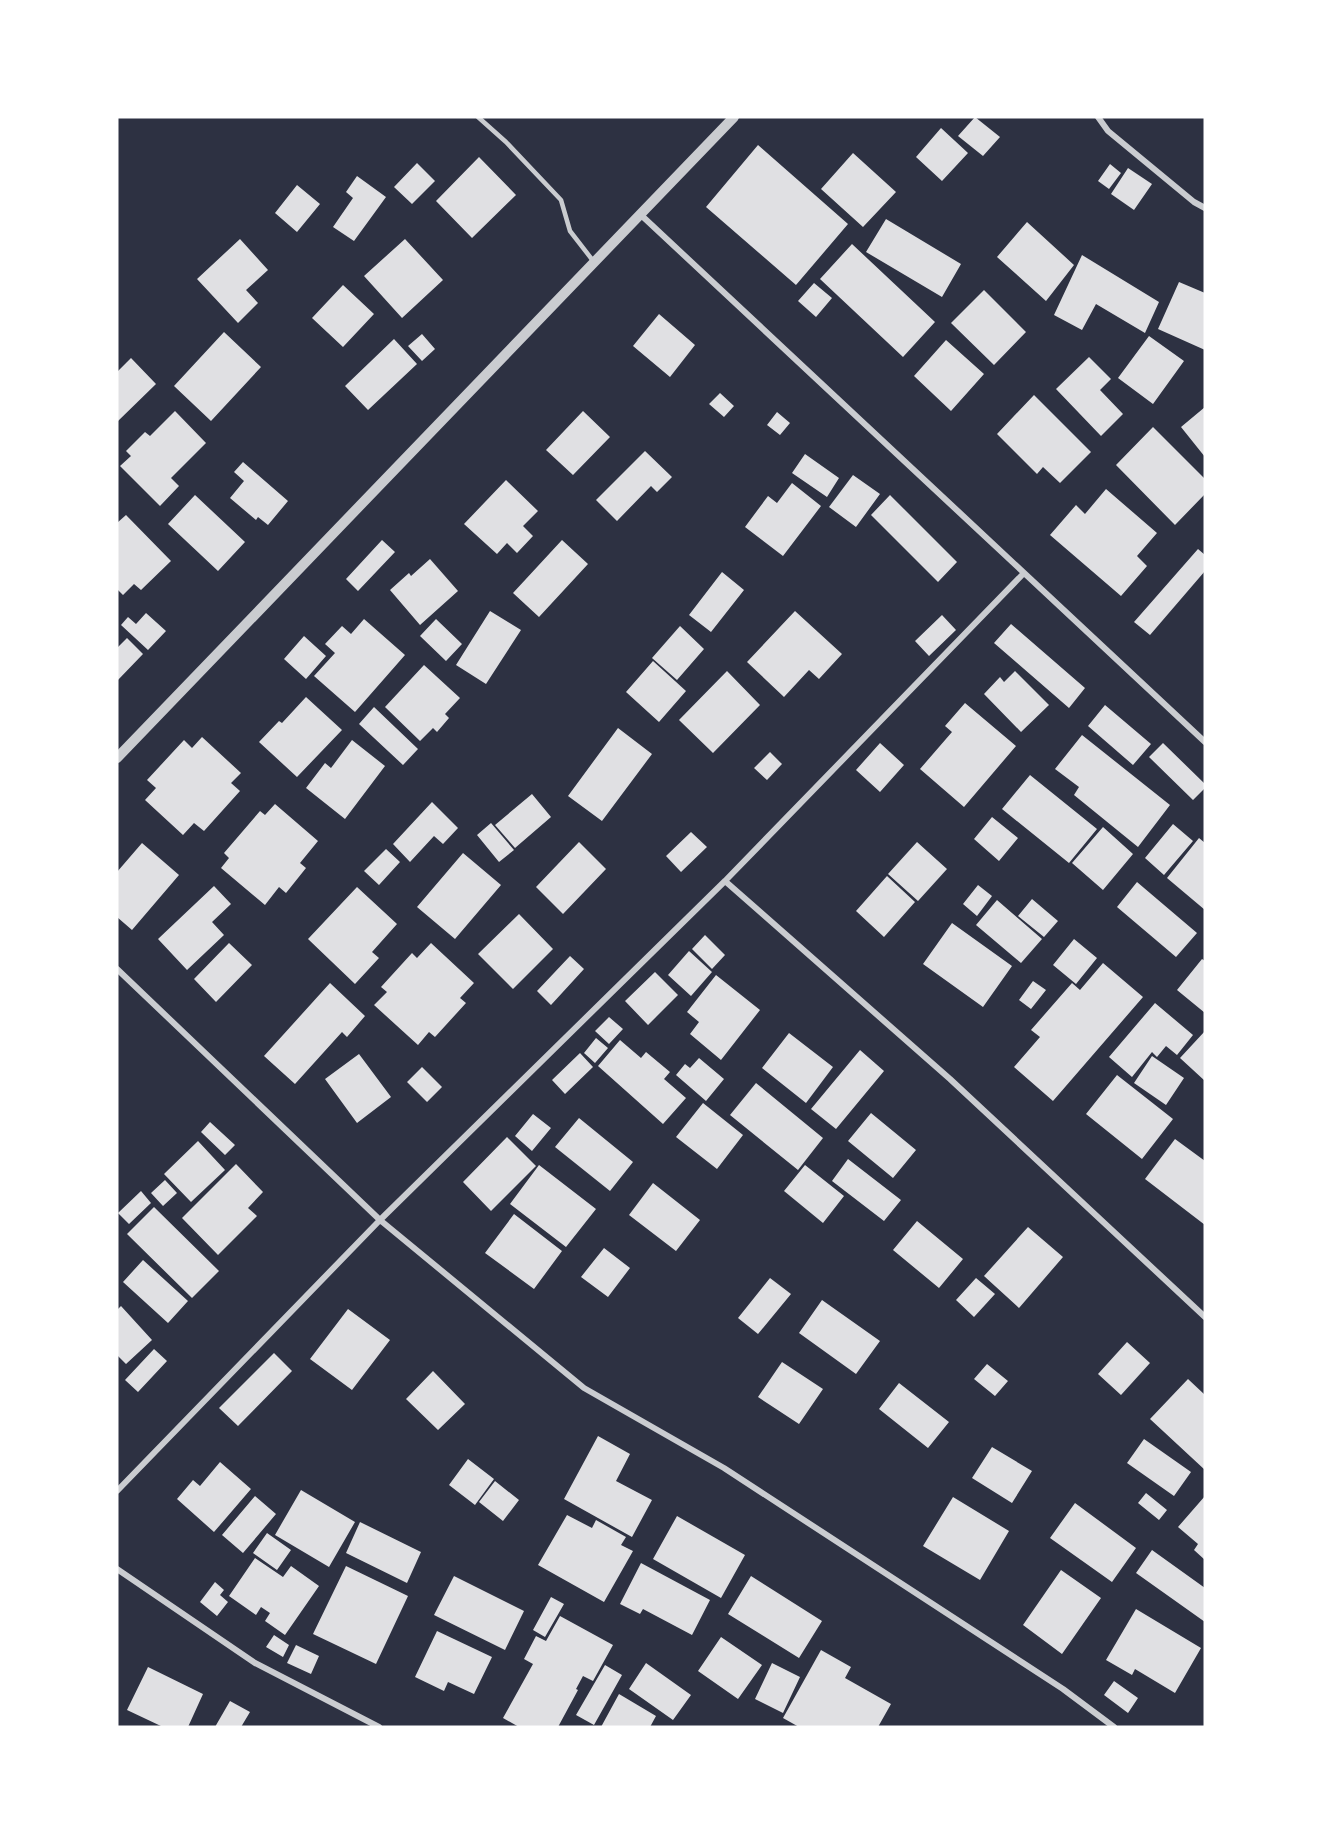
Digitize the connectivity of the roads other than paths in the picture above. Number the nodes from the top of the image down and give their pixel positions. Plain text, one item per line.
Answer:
1 (478, 117) edge
2 (734, 117) edge
3 (1098, 117) edge
4 (1205, 208) edge
5 (640, 215) junction
6 (594, 262) junction
7 (1023, 574) junction
8 (1205, 742) edge
9 (117, 758) edge
10 (725, 881) junction
11 (117, 969) edge
12 (380, 1220) junction
13 (1205, 1317) edge
14 (117, 1491) edge
15 (117, 1569) edge
16 (379, 1727) edge
17 (1114, 1727) edge

1 - 6 lane
2 - 5 street
3 - 4 street
5 - 6 street
5 - 7 street
6 - 9 street
7 - 8 street
7 - 10 street
10 - 12 street
10 - 13 street
11 - 12 street
12 - 14 street
12 - 17 street
15 - 16 street

